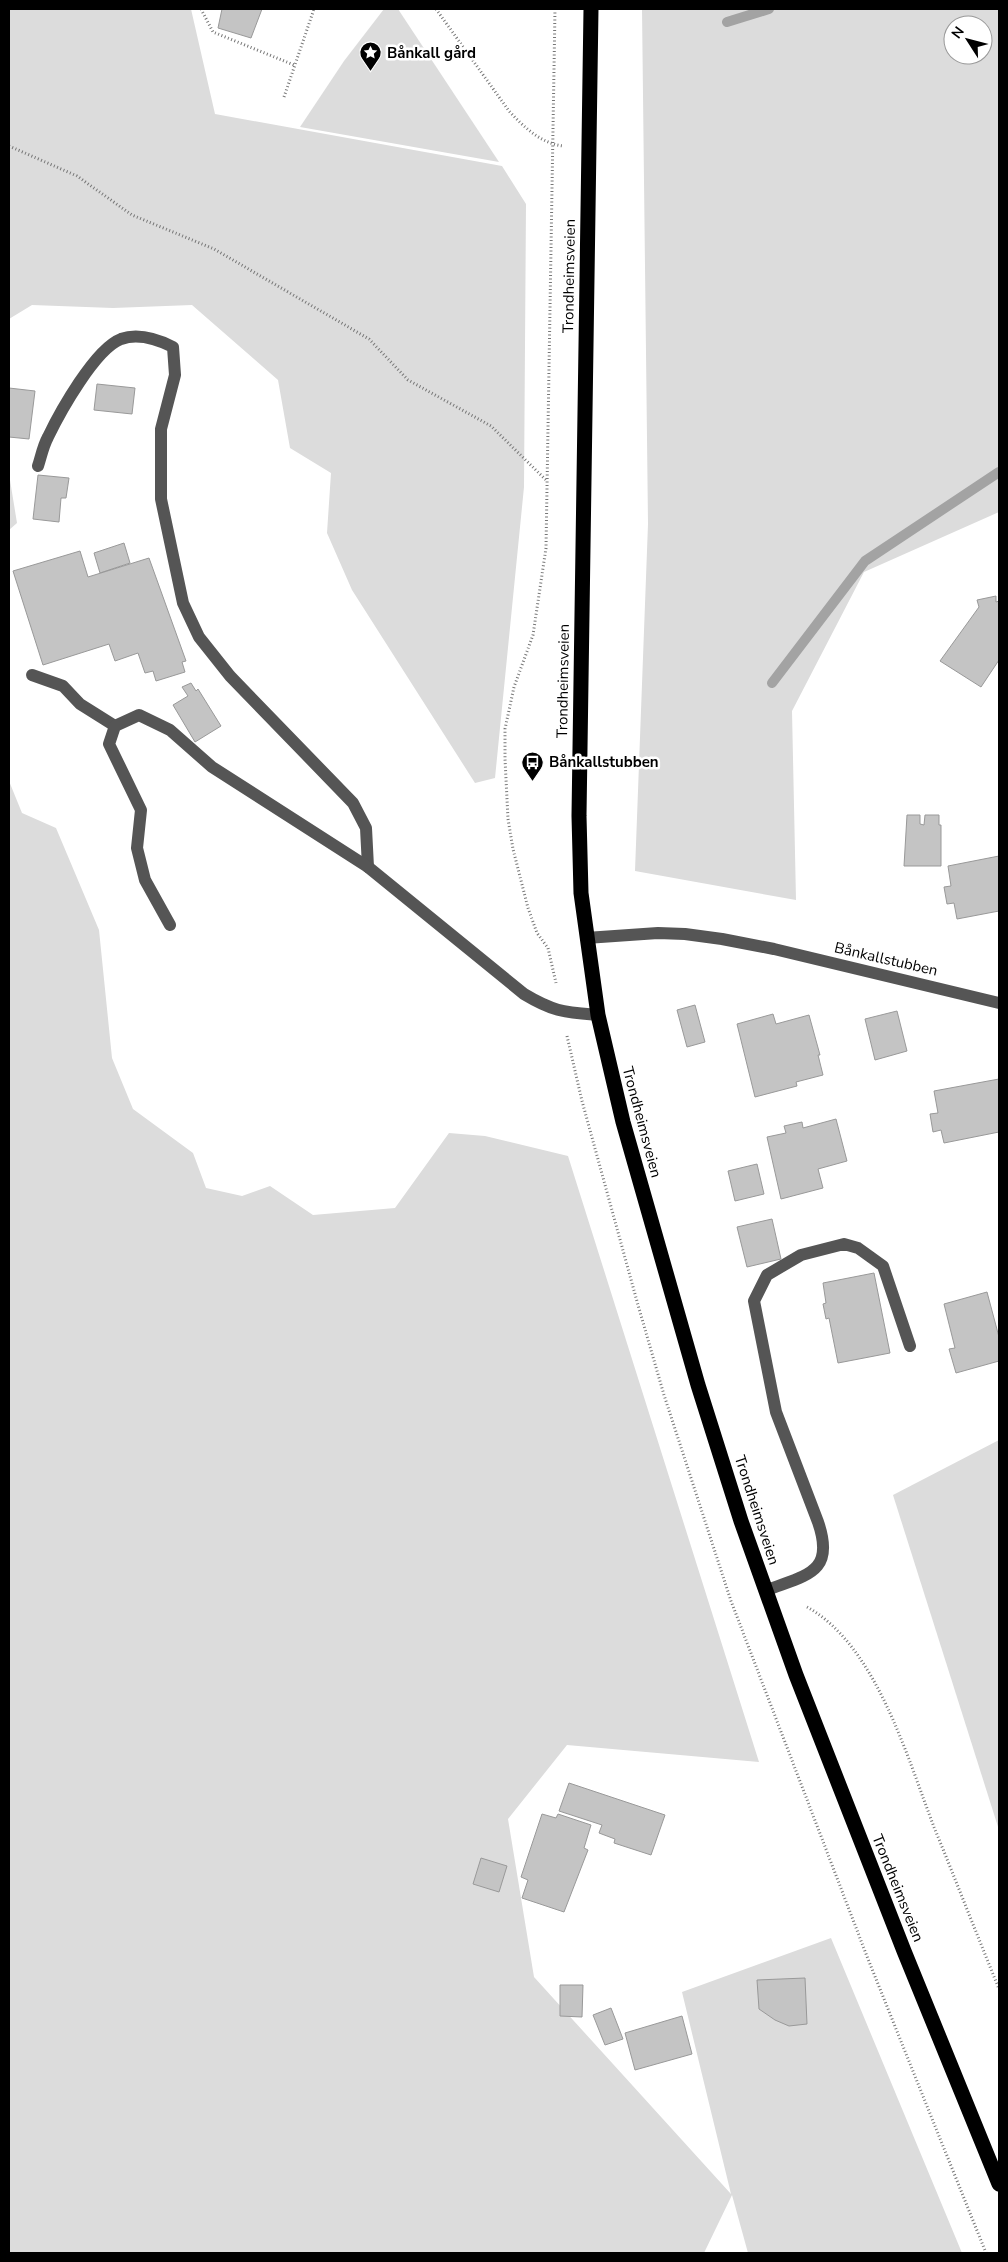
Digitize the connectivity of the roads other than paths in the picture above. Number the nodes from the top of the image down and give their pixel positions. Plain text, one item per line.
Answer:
1 (591, 9) edge
2 (38, 466) dead end
3 (32, 674) dead end
4 (115, 726) junction
5 (368, 868) junction
6 (170, 925) dead end
7 (586, 938) junction
8 (999, 1003) edge
9 (598, 1014) junction
10 (910, 1346) dead end
11 (765, 1591) junction
12 (999, 2184) edge

1 - 7 highway, Trondheimsveien
2 - 5 street
3 - 4 street
4 - 5 street
4 - 6 street
5 - 9 street
7 - 8 street, Bånkallstubben
7 - 9 highway, Trondheimsveien
9 - 11 highway, Trondheimsveien
10 - 11 street
11 - 12 highway, Trondheimsveien

